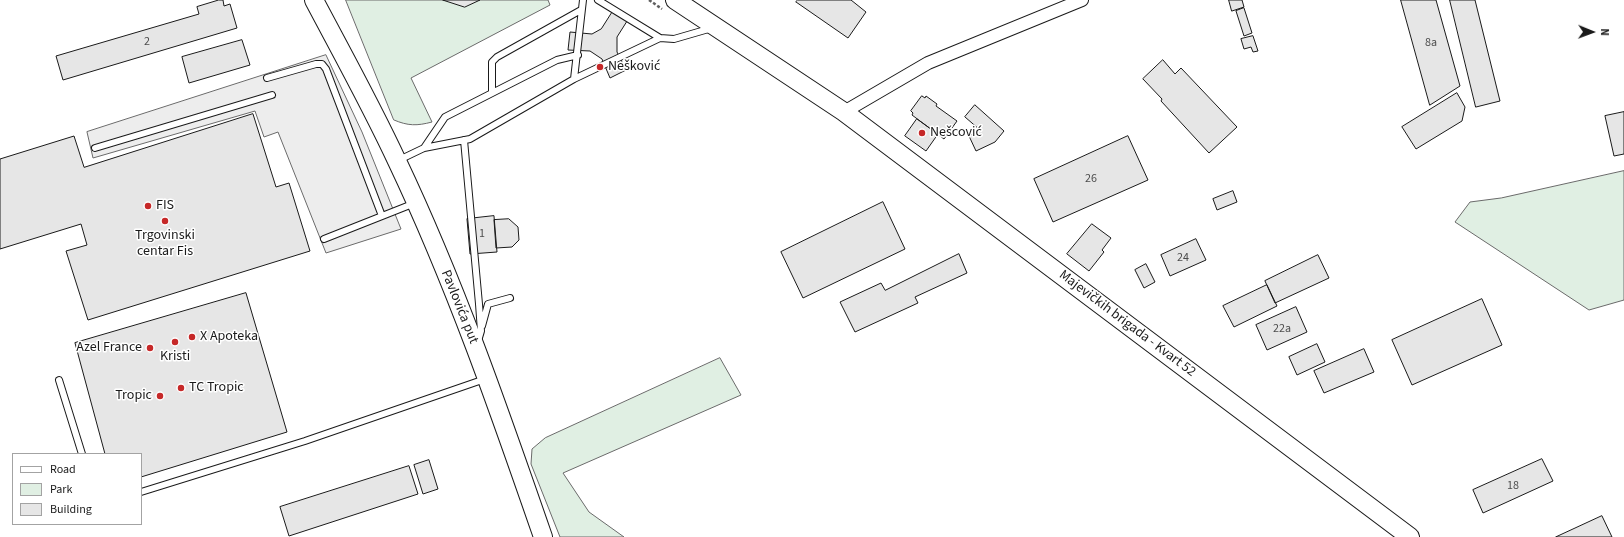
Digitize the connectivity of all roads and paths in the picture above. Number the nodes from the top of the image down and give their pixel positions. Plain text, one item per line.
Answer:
1 (314, 0) edge
2 (326, 0) edge
3 (583, 0) edge
4 (598, 0) edge
5 (674, 0) edge
6 (1082, 0) edge
7 (581, 10) junction
8 (716, 27) junction
9 (660, 38) junction
10 (578, 55) junction
11 (267, 78) dead end
12 (574, 79) junction
13 (358, 84) junction
14 (492, 92) junction
15 (272, 95) dead end
16 (844, 112) junction
17 (464, 140) junction
18 (95, 148) dead end
19 (424, 148) junction
20 (397, 160) junction
21 (416, 203) junction
22 (382, 216) junction
23 (324, 239) dead end
24 (510, 298) dead end
25 (480, 331) junction
26 (476, 350) junction
27 (486, 379) junction
28 (59, 380) dead end
29 (82, 453) edge
30 (142, 492) edge
31 (543, 537) edge
32 (1410, 537) edge

1 - 13 main road
2 - 13 main road
3 - 7 lane
4 - 9 lane
5 - 8 main road, Majevičkih brigada - Kvart 52
6 - 16 street
7 - 10 lane
7 - 14 lane
8 - 9 lane
8 - 16 main road, Majevičkih brigada - Kvart 52
9 - 12 lane
10 - 12 lane
10 - 14 lane
11 - 22 lane
12 - 17 lane
13 - 20 main road, Pavlovića put
14 - 19 lane
15 - 18 lane
16 - 32 main road, Majevičkih brigada - Kvart 52
17 - 19 lane
17 - 25 lane
19 - 20 lane
20 - 21 main road, Pavlovića put
21 - 22 lane
21 - 26 main road, Pavlovića put
22 - 23 lane
24 - 25 lane
25 - 26 lane
26 - 27 main road, Pavlovića put
27 - 30 lane
27 - 31 main road, Pavlovića put
28 - 29 lane

